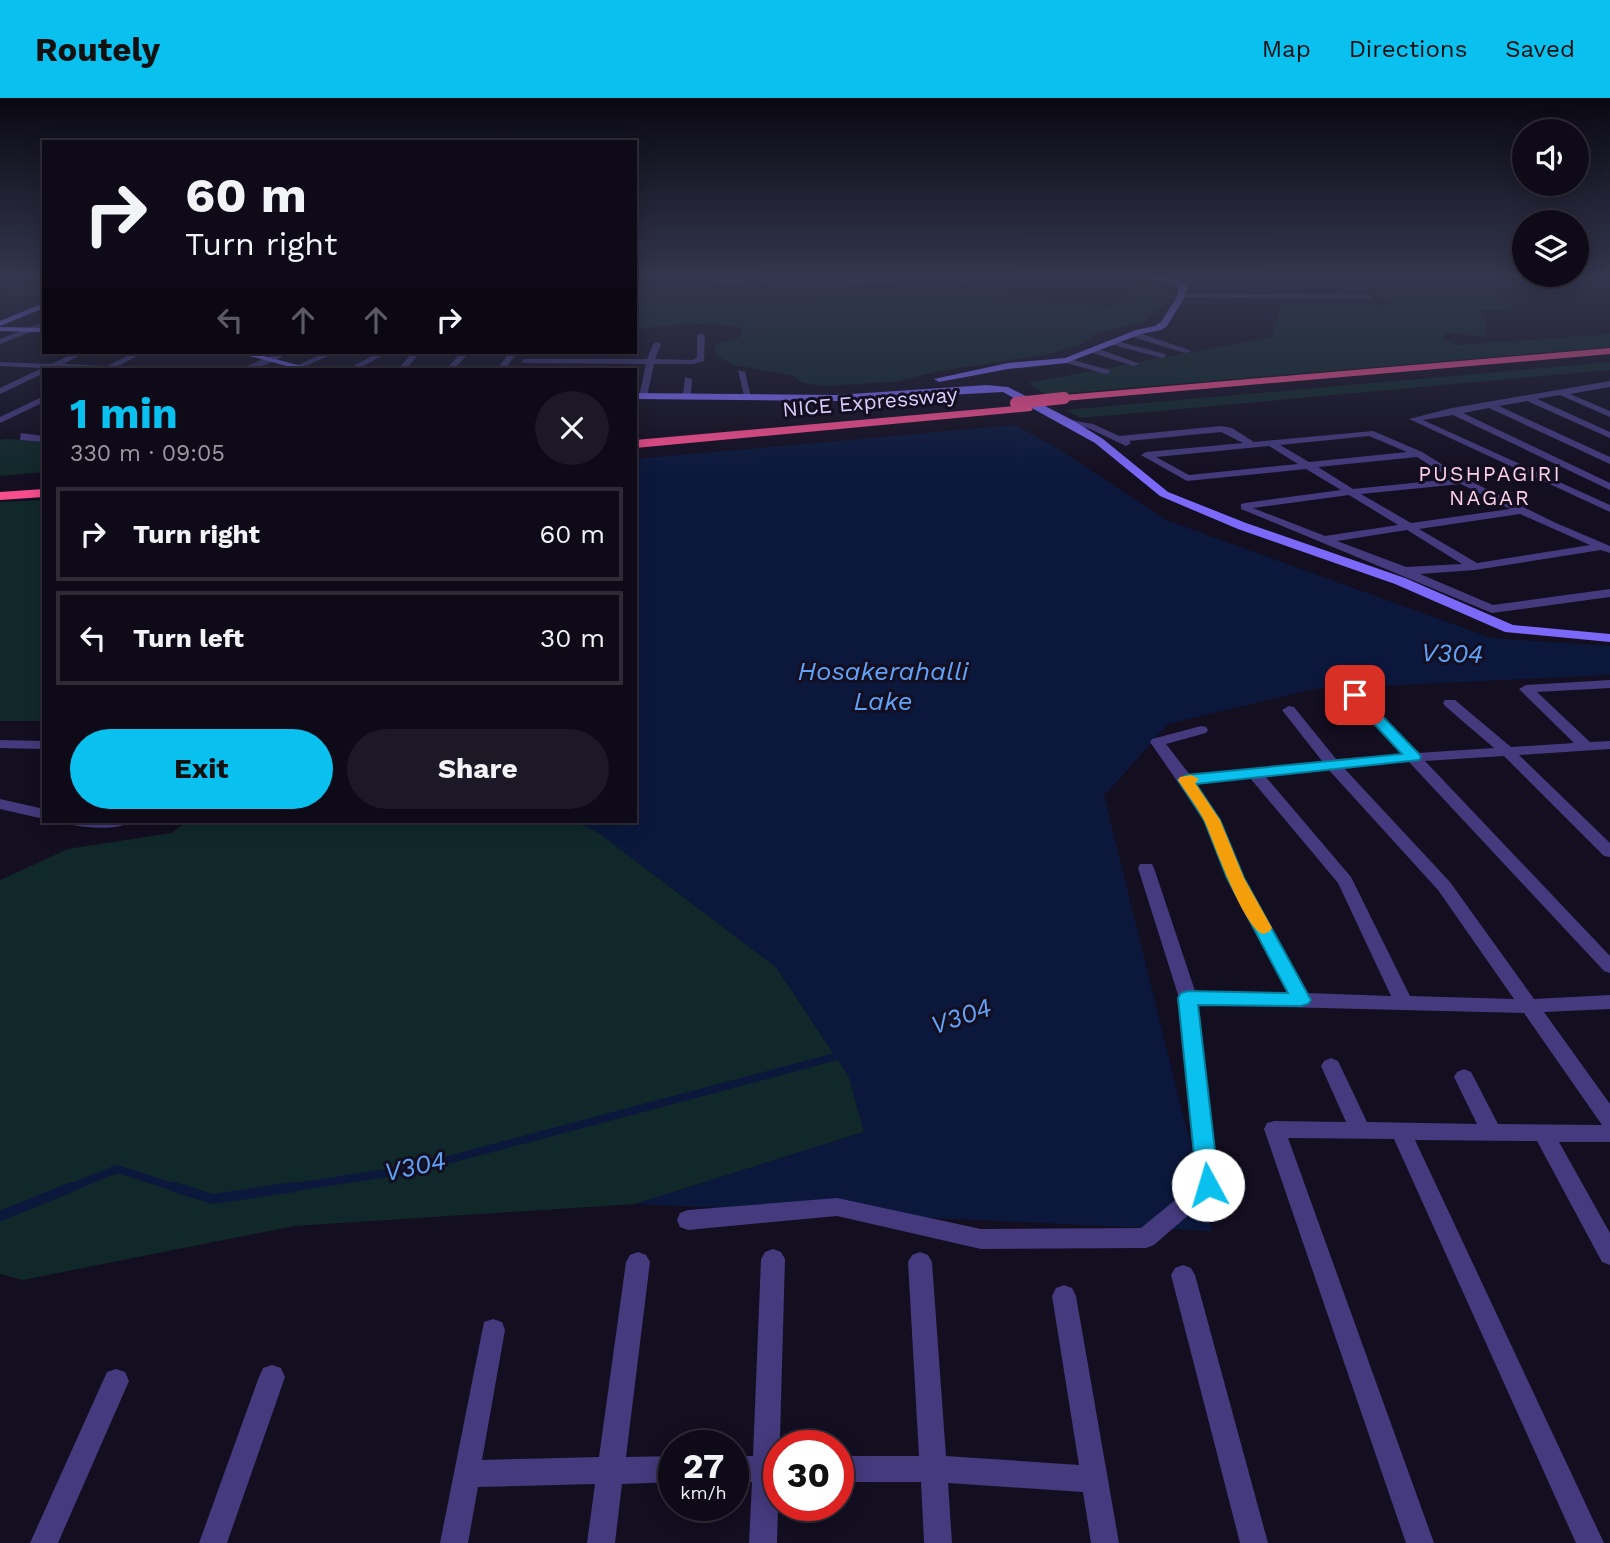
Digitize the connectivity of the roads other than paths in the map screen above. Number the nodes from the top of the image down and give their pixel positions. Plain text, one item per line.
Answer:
1 (657, 344) dead end
2 (701, 344) edge
3 (1107, 344) edge
4 (1122, 344) edge
5 (1165, 344) edge
6 (1093, 350) junction
7 (1610, 351) edge
8 (1188, 352) dead end
9 (79, 354) edge
10 (137, 354) edge
11 (244, 354) edge
12 (329, 354) edge
13 (381, 354) edge
14 (415, 354) edge
15 (464, 354) edge
16 (512, 354) edge
17 (1162, 356) dead end
18 (1610, 357) edge
19 (1066, 360) junction
20 (525, 361) dead end
21 (650, 362) junction
22 (268, 363) edge
23 (0, 364) edge
24 (1136, 364) dead end
25 (551, 365) edge
26 (601, 365) edge
27 (42, 368) edge
28 (49, 368) edge
29 (109, 368) edge
30 (248, 368) edge
31 (300, 368) edge
32 (354, 368) edge
33 (403, 368) edge
34 (451, 368) edge
35 (502, 368) edge
36 (42, 371) edge
37 (741, 372) dead end
38 (1106, 372) dead end
39 (688, 379) dead end
40 (1610, 384) edge
41 (1599, 388) junction
42 (958, 390) junction
43 (0, 391) edge
44 (1610, 392) edge
45 (1563, 394) junction
46 (687, 395) junction
47 (748, 395) junction
48 (639, 396) edge
49 (1529, 399) junction
50 (42, 400) edge
51 (1069, 401) junction
52 (1489, 405) junction
53 (1022, 406) junction
54 (1582, 409) dead end
55 (1452, 411) junction
56 (1560, 412) junction
57 (1610, 414) edge
58 (0, 420) edge
59 (1208, 420) dead end
60 (1070, 423) junction
61 (1221, 429) junction
62 (34, 430) dead end
63 (1610, 435) edge
64 (637, 436) edge
65 (42, 439) edge
66 (1118, 439) junction
67 (637, 444) edge
68 (1272, 444) junction
69 (1252, 445) junction
70 (1419, 454) junction
71 (1146, 455) junction
72 (1610, 461) edge
73 (1305, 466) junction
74 (1462, 481) junction
75 (42, 485) edge
76 (1610, 487) edge
77 (0, 488) edge
78 (1349, 492) junction
79 (42, 494) edge
80 (0, 496) edge
81 (1610, 509) edge
82 (1522, 510) junction
83 (1405, 527) junction
84 (1327, 539) junction
85 (1606, 548) edge
86 (1475, 567) junction
87 (1405, 571) junction
88 (1610, 593) edge
89 (1610, 638) edge
90 (1610, 684) edge
91 (1355, 695) dead end
92 (1450, 703) dead end
93 (1289, 710) dead end
94 (1201, 730) dead end
95 (0, 744) edge
96 (42, 745) edge
97 (1587, 746) junction
98 (1608, 747) edge
99 (1508, 752) junction
100 (1414, 757) junction
101 (1334, 765) junction
102 (1254, 773) junction
103 (1186, 780) junction
104 (1, 805) edge
105 (42, 814) edge
106 (1610, 852) edge
107 (1146, 868) dead end
108 (1610, 967) edge
109 (1188, 998) junction
110 (1301, 1000) junction
111 (1610, 1002) edge
112 (1404, 1004) junction
113 (1531, 1006) junction
114 (1331, 1066) dead end
115 (1464, 1077) dead end
116 (1610, 1120) edge
117 (1360, 1129) junction
118 (1400, 1130) junction
119 (1491, 1130) junction
120 (1543, 1133) junction
121 (1610, 1135) edge
122 (688, 1220) dead end
123 (1610, 1255) edge
124 (773, 1259) dead end
125 (638, 1262) dead end
126 (920, 1262) dead end
127 (1183, 1275) dead end
128 (1064, 1296) dead end
129 (493, 1330) dead end
130 (272, 1377) dead end
131 (116, 1381) dead end
132 (772, 1430) edge
133 (609, 1469) junction
134 (658, 1469) edge
135 (854, 1469) edge
136 (934, 1469) junction
137 (467, 1474) junction
138 (1095, 1479) junction
139 (766, 1521) edge
140 (44, 1543) edge
141 (213, 1543) edge
142 (454, 1543) edge
143 (601, 1543) edge
144 (764, 1543) edge
145 (938, 1543) edge
146 (1105, 1543) edge
147 (1254, 1543) edge
148 (1420, 1543) edge
149 (1590, 1543) edge

1 - 21 street
2 - 21 street
3 - 6 street
4 - 17 street
5 - 8 street
6 - 19 street
6 - 24 street
7 - 51 highway, NICE Expressway
9 - 28 street
10 - 29 street
11 - 22 street
12 - 31 street
13 - 32 street
14 - 33 street
15 - 34 street
16 - 35 street
18 - 51 highway, NICE Expressway
19 - 38 street
19 - 42 street
20 - 25 street
21 - 26 street
21 - 48 street
22 - 30 street
22 - 31 street
23 - 27 street
25 - 26 street
36 - 43 street
37 - 47 street
39 - 46 street
40 - 41 street
41 - 44 street
41 - 45 street
42 - 47 street
42 - 60 street
45 - 49 street
45 - 57 street
46 - 47 street
46 - 48 street
49 - 52 street
49 - 56 street
50 - 58 street
51 - 53 highway, NICE Expressway
52 - 55 street
52 - 72 street
53 - 64 highway, NICE Expressway
53 - 67 highway, NICE Expressway
54 - 56 street
55 - 76 street
55 - 81 street
56 - 63 street
59 - 61 street
60 - 66 street
60 - 89 street
61 - 66 street
61 - 69 street
62 - 65 street
66 - 71 street
68 - 69 street
68 - 70 street
68 - 73 street
69 - 71 street
70 - 73 street
70 - 74 street
71 - 73 street
73 - 78 street
74 - 78 street
74 - 82 street
75 - 77 highway
78 - 83 street
78 - 84 street
79 - 80 highway
82 - 83 street
82 - 85 street
83 - 84 street
83 - 86 street
84 - 87 street
85 - 86 street
86 - 87 street
87 - 88 street
90 - 97 street
91 - 100 street
92 - 99 street
93 - 101 street
94 - 103 street
95 - 96 street
97 - 98 street
97 - 99 street
99 - 100 street
99 - 106 street
100 - 101 street
100 - 108 street
101 - 102 street
101 - 113 street
102 - 103 street
102 - 112 street
103 - 110 street
104 - 105 street
107 - 109 street
109 - 110 street
109 - 122 street
110 - 112 street
111 - 113 street
112 - 113 street
113 - 116 street
114 - 117 street
115 - 119 street
117 - 118 street
117 - 148 street
118 - 119 street
118 - 149 street
119 - 120 street
120 - 121 street
120 - 123 street
124 - 132 street
125 - 133 street
126 - 136 street
127 - 147 street
128 - 138 street
129 - 137 street
130 - 141 street
131 - 140 street
133 - 134 street
133 - 137 street
133 - 143 street
135 - 136 street
136 - 138 street
136 - 145 street
137 - 142 street
138 - 146 street
139 - 144 street

